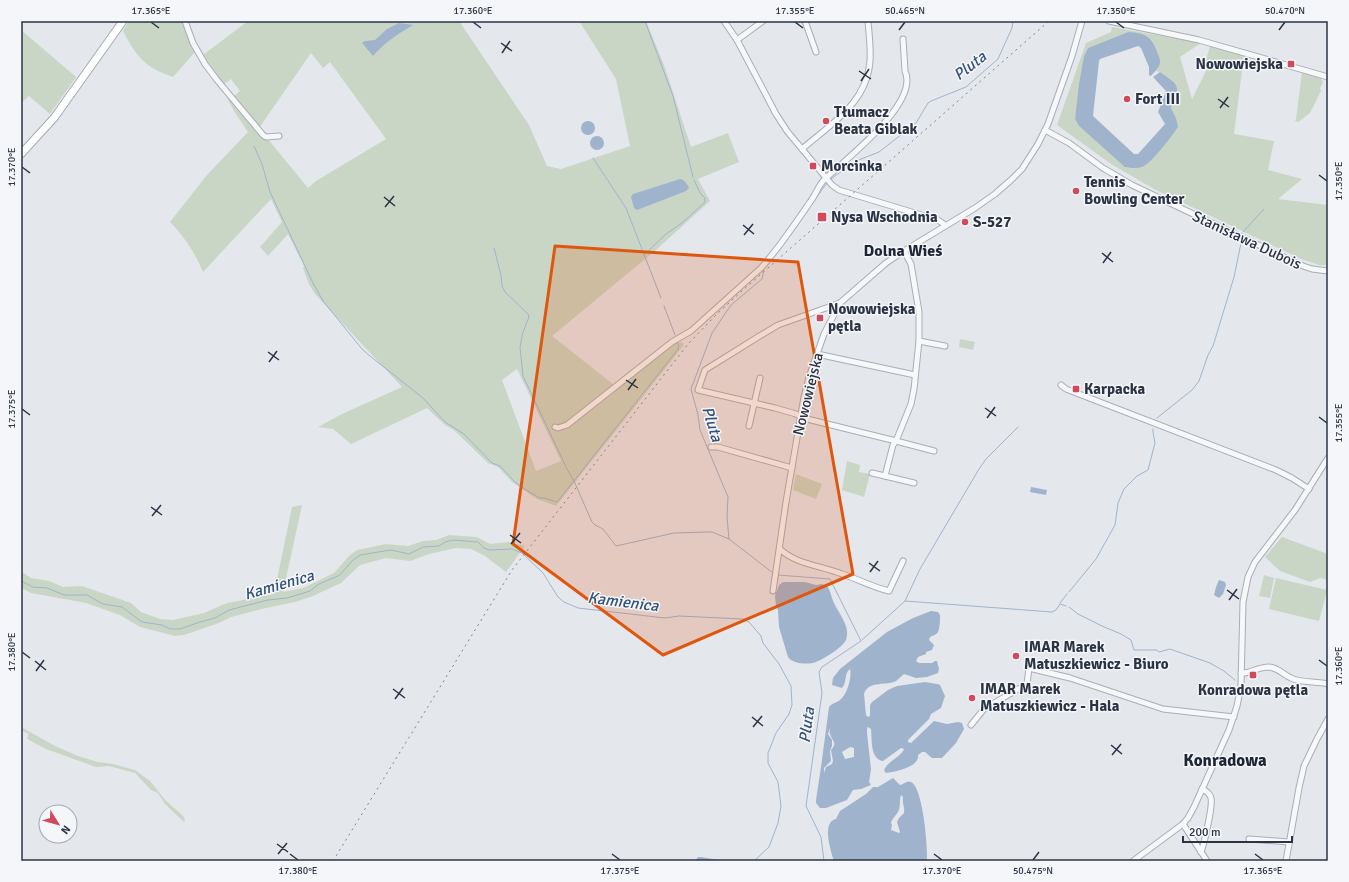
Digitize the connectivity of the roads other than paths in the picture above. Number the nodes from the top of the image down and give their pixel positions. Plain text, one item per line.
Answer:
1 (123, 21) edge
2 (185, 21) edge
3 (724, 21) edge
4 (763, 21) edge
5 (805, 21) edge
6 (868, 21) edge
7 (1082, 21) edge
8 (1109, 21) edge
9 (903, 39) dead end
10 (737, 40) junction
11 (816, 52) dead end
12 (1328, 77) edge
13 (1045, 130) junction
14 (279, 136) dead end
15 (802, 149) junction
16 (21, 154) edge
17 (828, 180) junction
18 (945, 225) junction
19 (904, 251) junction
20 (1328, 271) edge
21 (840, 303) junction
22 (919, 341) junction
23 (945, 346) dead end
24 (817, 354) junction
25 (915, 375) junction
26 (760, 378) dead end
27 (1061, 385) dead end
28 (755, 403) junction
29 (800, 416) junction
30 (749, 426) dead end
31 (555, 427) dead end
32 (896, 441) junction
33 (711, 447) dead end
34 (934, 451) dead end
35 (1328, 458) edge
36 (792, 468) junction
37 (872, 473) dead end
38 (885, 476) junction
39 (914, 483) dead end
40 (1309, 489) junction
41 (780, 548) junction
42 (903, 561) dead end
43 (773, 591) dead end
44 (1241, 673) junction
45 (1328, 684) edge
46 (1234, 717) junction
47 (1328, 719) edge
48 (971, 725) dead end
49 (1202, 789) junction
50 (1183, 824) junction
51 (1249, 839) dead end
52 (1289, 842) junction
53 (1201, 852) junction
54 (1133, 861) edge
55 (1207, 861) edge
56 (1286, 861) edge

1 - 16 main road
2 - 14 street
3 - 10 street
4 - 10 street
5 - 11 street
6 - 15 street
7 - 13 street, Nowowiejska
8 - 12 street
9 - 17 street
10 - 15 street
13 - 18 street, Nowowiejska
13 - 20 street, Stanisława Dubois
15 - 17 street
17 - 18 street
17 - 31 street
18 - 19 street, Nowowiejska
19 - 21 street, Nowowiejska
19 - 22 street
21 - 24 street, Nowowiejska
21 - 28 street
22 - 23 street
22 - 25 street
24 - 25 street
24 - 29 street, Nowowiejska
25 - 32 street
26 - 28 street
27 - 40 street
28 - 29 street
28 - 30 street
29 - 32 street
29 - 36 street, Nowowiejska
32 - 34 street
32 - 38 street
33 - 36 street
35 - 40 street
36 - 41 street, Nowowiejska
37 - 38 street
38 - 39 street
40 - 44 street
41 - 42 street
41 - 43 street, Nowowiejska
44 - 45 street
44 - 46 street
46 - 48 street
46 - 49 street
47 - 52 street
49 - 50 street
49 - 53 street
50 - 53 street
50 - 54 street
51 - 52 street
52 - 56 street
53 - 55 street

